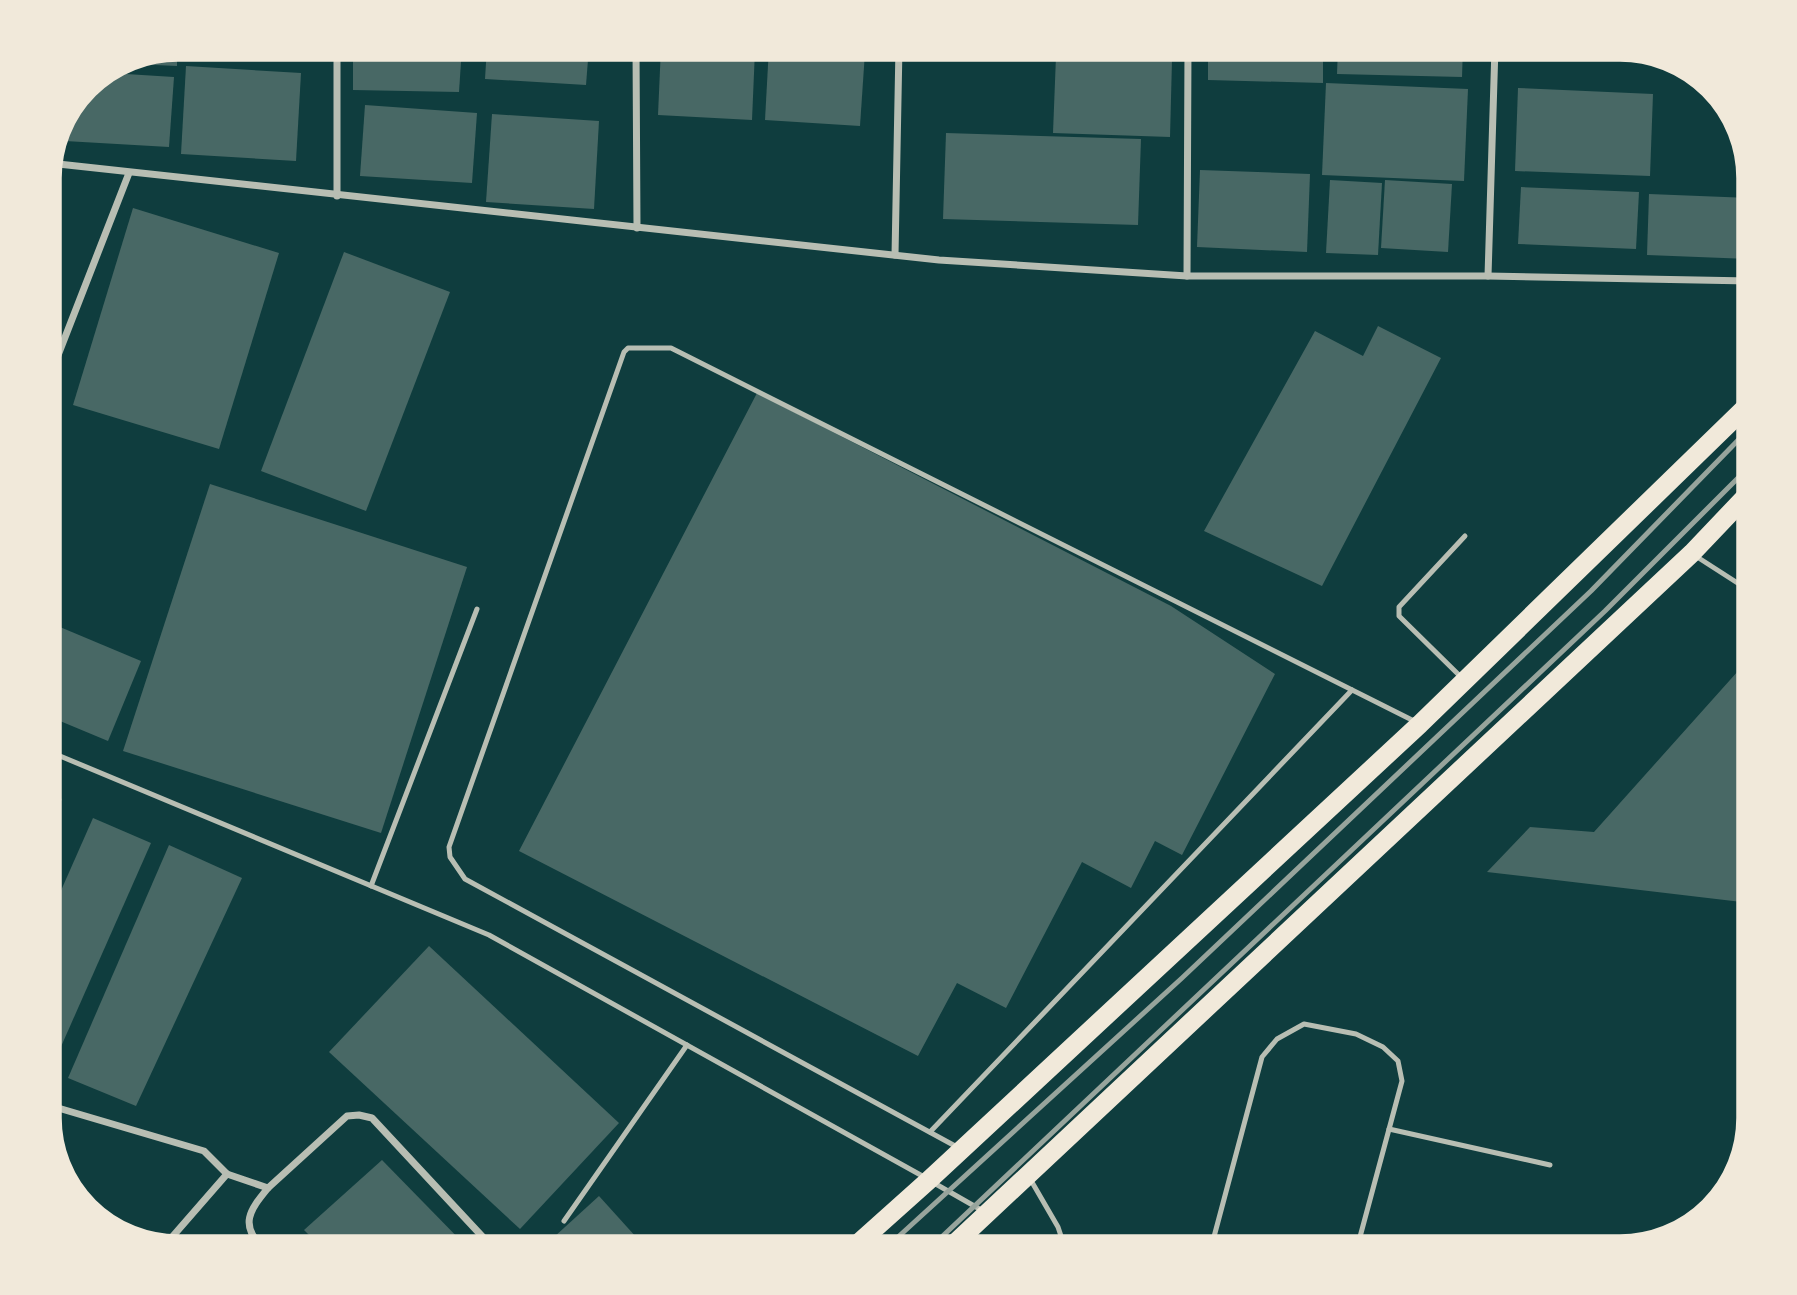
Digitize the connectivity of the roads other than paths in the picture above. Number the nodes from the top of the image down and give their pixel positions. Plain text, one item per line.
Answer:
1 (337, 60) edge
2 (636, 60) edge
3 (899, 60) edge
4 (1188, 60) edge
5 (1495, 60) edge
6 (61, 164) edge
7 (129, 173) junction
8 (337, 196) junction
9 (637, 228) junction
10 (895, 255) junction
11 (1188, 276) junction
12 (1488, 276) junction
13 (1738, 281) edge
14 (60, 350) edge
15 (1738, 415) edge
16 (1738, 505) edge
17 (1465, 536) dead end
18 (1692, 553) junction
19 (1738, 584) edge
20 (477, 608) dead end
21 (1465, 681) junction
22 (1352, 690) junction
23 (1420, 724) junction
24 (60, 756) edge
25 (371, 886) junction
26 (687, 1045) junction
27 (60, 1109) edge
28 (1389, 1129) junction
29 (930, 1132) junction
30 (962, 1149) junction
31 (1550, 1165) dead end
32 (227, 1174) junction
33 (1028, 1174) junction
34 (929, 1180) junction
35 (268, 1188) junction
36 (986, 1213) junction
37 (564, 1221) dead end
38 (173, 1236) edge
39 (254, 1236) edge
40 (482, 1236) edge
41 (866, 1236) edge
42 (962, 1236) edge
43 (1061, 1236) edge
44 (1214, 1236) edge
45 (1360, 1236) edge

1 - 8 street
2 - 9 street
3 - 10 street
4 - 11 street
5 - 12 street
6 - 7 street
7 - 8 street
7 - 14 street
8 - 9 street
9 - 10 street
10 - 11 street
11 - 12 street
12 - 13 street
15 - 21 highway
16 - 18 highway
17 - 21 lane
18 - 19 lane
18 - 33 highway
20 - 25 lane
21 - 23 highway
22 - 23 lane
22 - 29 lane
22 - 29 lane
23 - 30 highway
24 - 25 lane
25 - 26 lane
26 - 34 lane
26 - 37 lane
27 - 32 street
28 - 31 lane
28 - 44 lane
28 - 45 lane
29 - 30 lane
30 - 34 highway
32 - 35 street
32 - 38 street
33 - 36 highway
33 - 43 lane
34 - 36 lane
34 - 41 highway
35 - 39 street
35 - 40 street
36 - 42 highway

